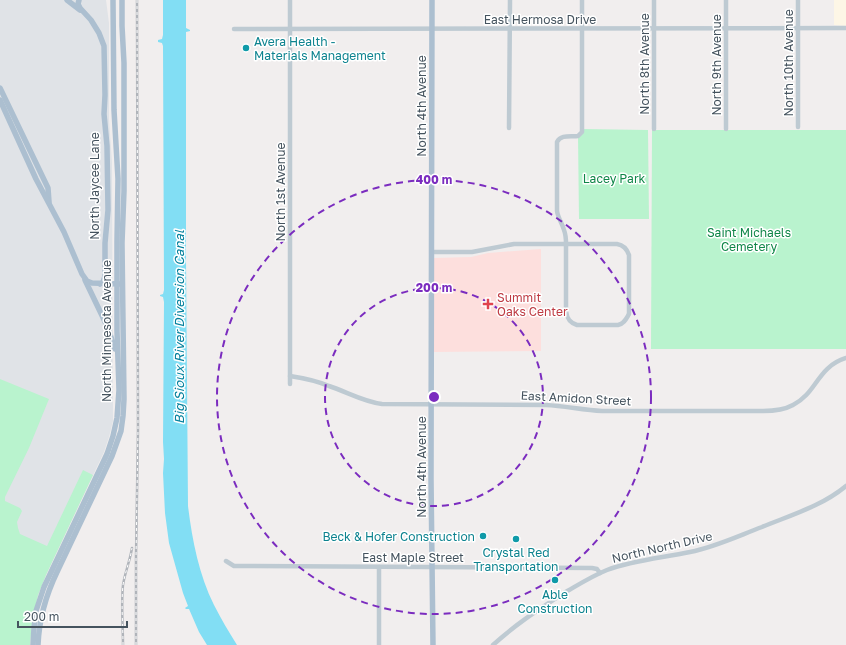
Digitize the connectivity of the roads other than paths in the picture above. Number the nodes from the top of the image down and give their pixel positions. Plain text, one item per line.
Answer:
1 (67, 0) edge
2 (78, 0) edge
3 (113, 0) edge
4 (122, 0) edge
5 (290, 0) edge
6 (432, 0) edge
7 (510, 0) edge
8 (582, 0) edge
9 (654, 0) edge
10 (726, 0) edge
11 (798, 0) edge
12 (83, 13) junction
13 (726, 28) junction
14 (798, 28) junction
15 (846, 28) edge
16 (234, 29) dead end
17 (290, 29) junction
18 (432, 29) junction
19 (509, 29) junction
20 (582, 29) junction
21 (654, 29) junction
22 (0, 88) edge
23 (0, 100) edge
24 (798, 127) dead end
25 (509, 128) dead end
26 (654, 128) dead end
27 (726, 129) dead end
28 (50, 205) junction
29 (566, 244) junction
30 (432, 252) junction
31 (82, 274) junction
32 (100, 284) junction
33 (120, 284) junction
34 (846, 358) edge
35 (118, 370) junction
36 (290, 376) junction
37 (290, 384) dead end
38 (432, 404) junction
39 (846, 486) edge
40 (226, 561) dead end
41 (379, 567) junction
42 (433, 567) junction
43 (600, 573) junction
44 (33, 645) edge
45 (38, 645) edge
46 (379, 645) edge
47 (433, 645) edge
48 (493, 645) edge

1 - 12 main road
2 - 12 main road, North Jaycee Lane
3 - 33 main road, North Minnesota Avenue
4 - 33 main road, North Minnesota Avenue
5 - 17 street, North 1st Avenue
6 - 18 main road, North 4th Avenue
7 - 19 street
8 - 20 street
9 - 21 street, North 8th Avenue
10 - 13 street, North 9th Avenue
11 - 14 street, North 10th Avenue
12 - 32 main road, North Jaycee Lane
13 - 14 street, East Hermosa Drive
13 - 21 street, East Hermosa Drive
13 - 27 street, North 9th Avenue
14 - 15 street, East Hermosa Drive
14 - 24 street, North 10th Avenue
16 - 17 street, East Hermosa Drive
17 - 18 street, East Hermosa Drive
17 - 36 street, North 1st Avenue
18 - 19 street, East Hermosa Drive
18 - 30 main road, North 4th Avenue
19 - 20 street, East Hermosa Drive
19 - 25 street
20 - 21 street, East Hermosa Drive
20 - 29 street
21 - 26 street, North 8th Avenue
22 - 28 main road
23 - 28 main road
28 - 31 main road
29 - 29 street
29 - 30 street
30 - 38 main road, North 4th Avenue
31 - 32 main road
31 - 35 main road
32 - 33 main road
33 - 35 main road, North Minnesota Avenue
33 - 45 main road, North Minnesota Avenue
34 - 38 street, East Amidon Street
35 - 44 main road, North Minnesota Avenue
36 - 37 street, North 1st Avenue
36 - 38 street, East Amidon Street
38 - 42 main road, North 4th Avenue
39 - 43 street, North North Drive
40 - 41 street, East Maple Street
41 - 42 street, East Maple Street
41 - 46 street
42 - 43 street, East Maple Street
42 - 47 main road, North 4th Avenue
43 - 48 street, North North Drive

